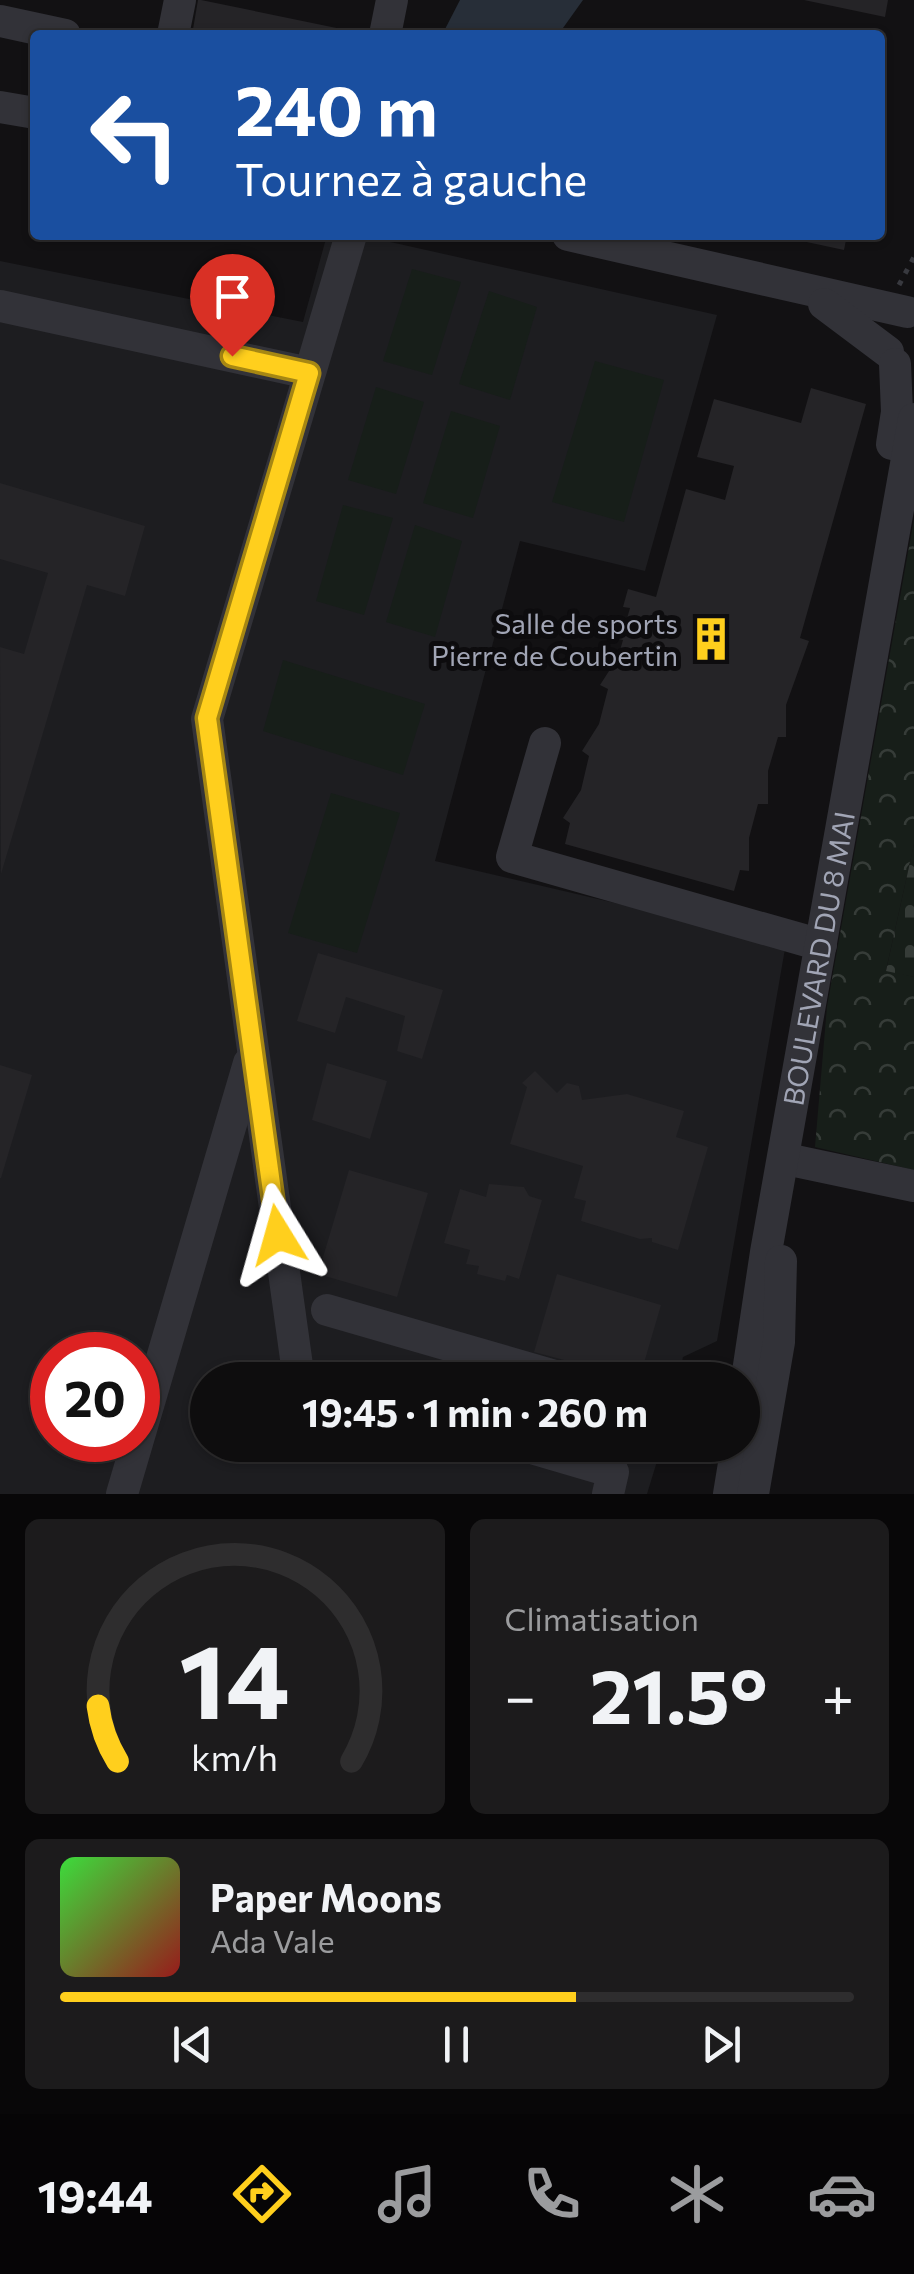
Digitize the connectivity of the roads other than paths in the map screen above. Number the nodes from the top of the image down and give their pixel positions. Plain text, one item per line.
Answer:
1 (180, 0) edge
2 (392, 0) edge
3 (0, 21) edge
4 (42, 30) edge
5 (173, 30) edge
6 (385, 30) edge
7 (0, 106) edge
8 (30, 112) edge
9 (349, 240) edge
10 (590, 240) edge
11 (784, 285) junction
12 (0, 306) edge
13 (910, 310) edge
14 (899, 364) edge
15 (309, 373) junction
16 (914, 419) edge
17 (545, 743) dead end
18 (852, 760) junction
19 (822, 946) junction
20 (252, 1054) junction
21 (786, 1159) junction
22 (914, 1186) edge
23 (327, 1310) dead end
24 (296, 1362) edge
25 (507, 1362) edge
26 (760, 1387) edge
27 (579, 1462) edge
28 (738, 1462) edge
29 (751, 1462) edge
30 (122, 1494) edge
31 (608, 1494) edge
32 (729, 1494) edge
33 (754, 1494) edge

1 - 5 street
2 - 6 street
3 - 4 street
7 - 8 street
9 - 15 street
10 - 11 street
11 - 13 street
11 - 14 street
12 - 15 street
13 - 14 street
14 - 18 street, BOULEVARD DU 8 MAI
15 - 20 street
16 - 18 street, BOULEVARD DU 8 MAI
17 - 19 street
18 - 19 street, BOULEVARD DU 8 MAI
19 - 21 street, BOULEVARD DU 8 MAI
20 - 24 street
20 - 30 street
21 - 22 street
21 - 26 street, BOULEVARD DU 8 MAI
23 - 25 street
27 - 31 street
28 - 32 street, BOULEVARD DU 8 MAI
29 - 33 street, BOULEVARD DU 8 MAI

